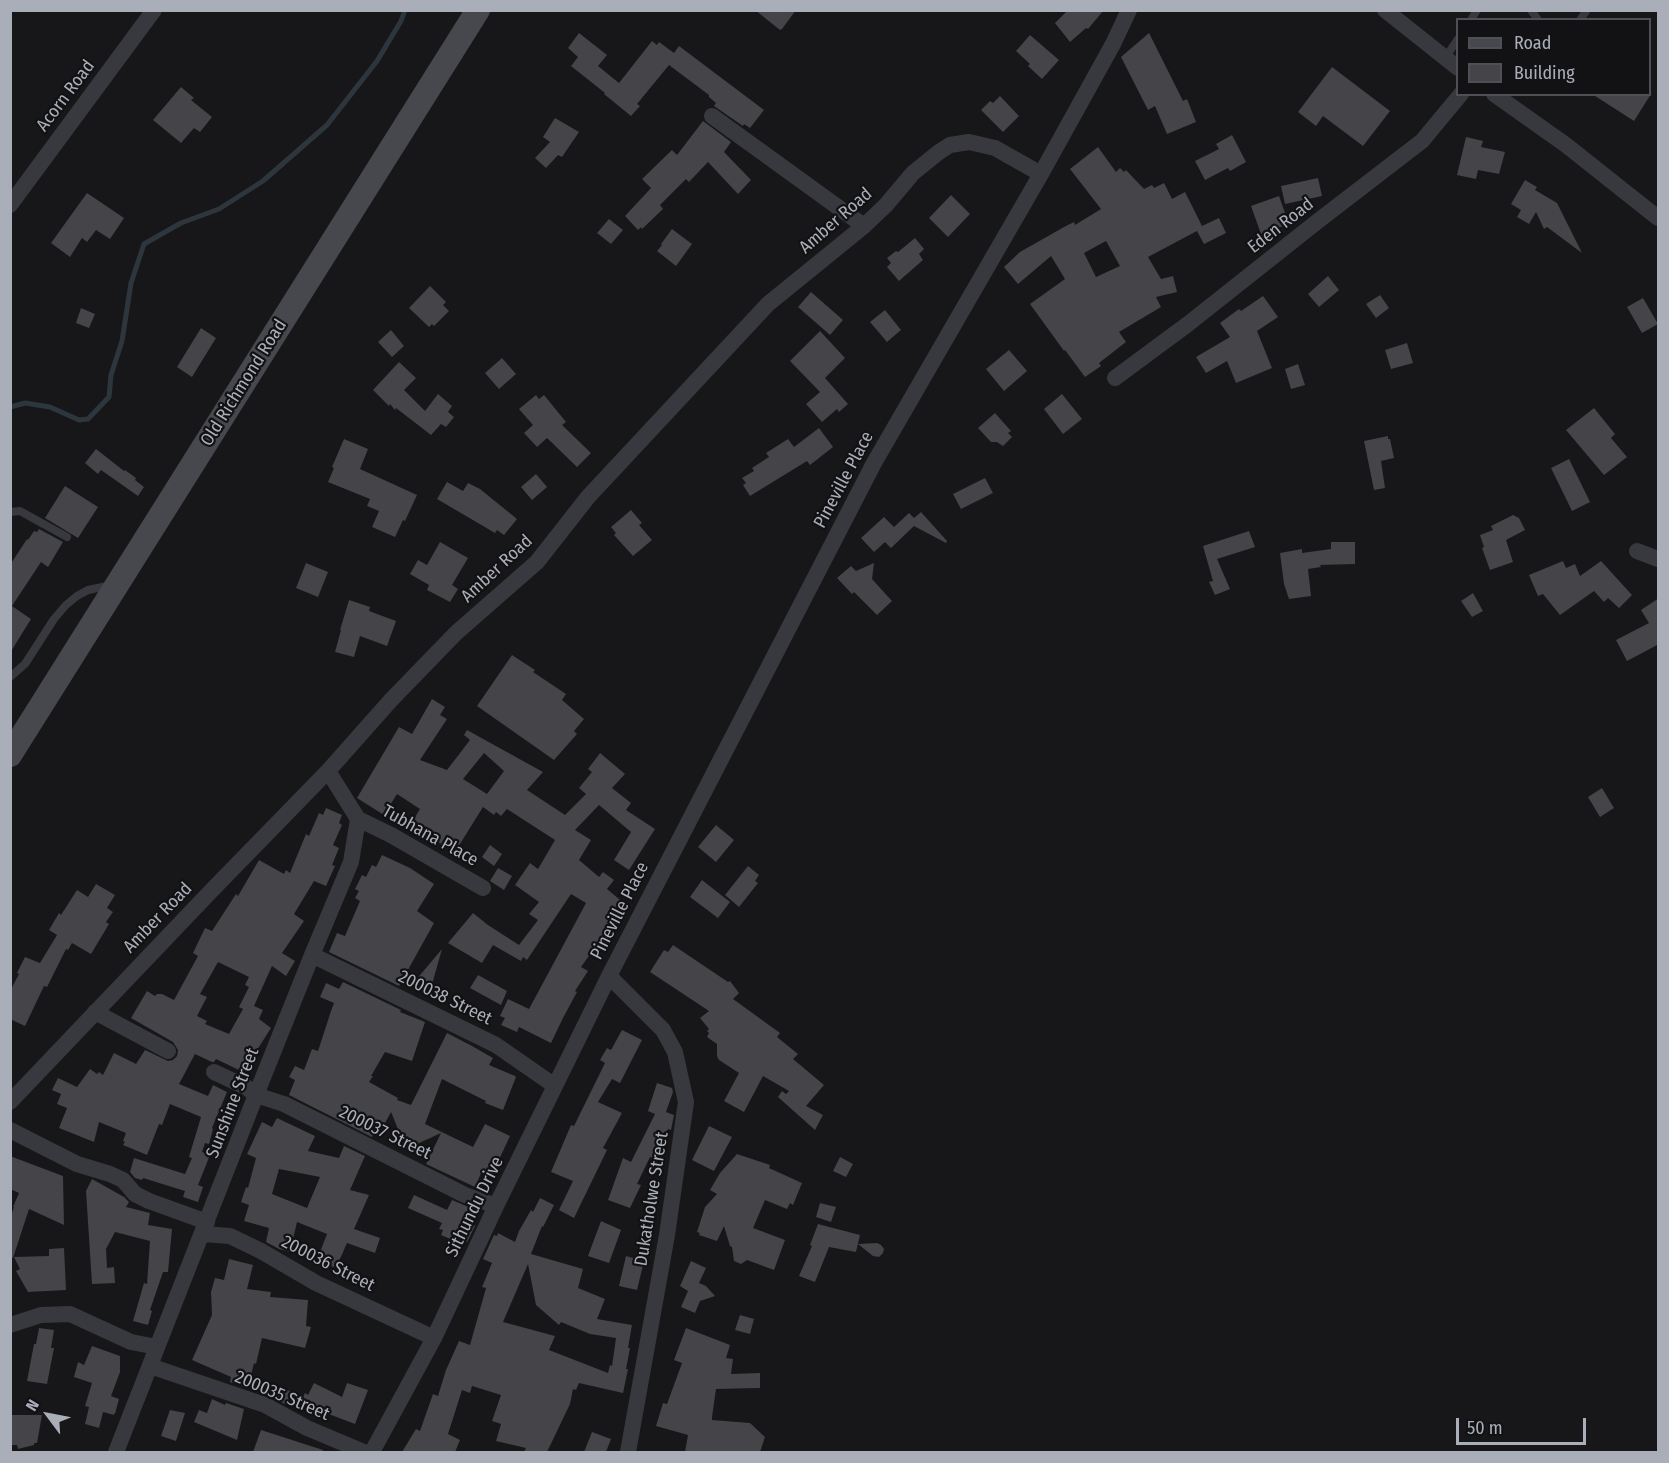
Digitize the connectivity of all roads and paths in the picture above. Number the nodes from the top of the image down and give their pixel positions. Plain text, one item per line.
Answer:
1 (154, 10) edge
2 (478, 10) edge
3 (1130, 10) edge
4 (1385, 10) edge
5 (1456, 46) edge
6 (1451, 63) edge
7 (1459, 96) edge
8 (1497, 96) edge
9 (712, 116) dead end
10 (1041, 174) junction
11 (10, 205) edge
12 (1659, 218) edge
13 (864, 226) junction
14 (1115, 378) dead end
15 (10, 512) edge
16 (67, 537) dead end
17 (1637, 551) dead end
18 (1659, 559) edge
19 (118, 584) junction
20 (10, 677) edge
21 (10, 755) edge
22 (328, 771) junction
23 (358, 819) junction
24 (483, 888) dead end
25 (312, 955) junction
26 (609, 976) junction
27 (95, 1012) junction
28 (168, 1051) dead end
29 (214, 1072) dead end
30 (555, 1086) junction
31 (256, 1095) junction
32 (10, 1102) edge
33 (10, 1130) edge
34 (496, 1206) junction
35 (205, 1228) junction
36 (10, 1325) edge
37 (434, 1338) junction
38 (157, 1347) junction
39 (150, 1366) junction
40 (116, 1452) edge
41 (363, 1452) edge
42 (372, 1452) edge
43 (628, 1452) edge

1 - 11 street, Acorn Road
2 - 19 street, Old Richmond Road
3 - 10 street, Pineville Place
4 - 6 street
5 - 6 lane
7 - 14 street, Eden Road
8 - 12 street
9 - 13 street
10 - 13 street, Amber Road
10 - 26 street, Pineville Place
13 - 22 street, Amber Road
15 - 16 lane
17 - 18 street
19 - 20 lane
19 - 21 street, Old Richmond Road
22 - 23 street
22 - 27 street, Amber Road
23 - 24 street, Tubhana Place
23 - 25 street, Sunshine Street
25 - 30 street, 200038 Street
25 - 31 street, Sunshine Street
26 - 30 street, Sithundu Drive
26 - 43 street, Dukatholwe Street
27 - 28 street
27 - 32 street, Amber Road
29 - 31 street, 200037 Street
30 - 34 street, Sithundu Drive
31 - 34 street, 200037 Street
31 - 35 street, Sunshine Street
33 - 35 street, 200036 Street
34 - 37 street, Sithundu Drive
35 - 37 street, 200036 Street
35 - 38 street, Sunshine Street
36 - 38 street
37 - 42 street, Sithundu Drive
38 - 39 street, Sunshine Street
39 - 40 street, Sunshine Street
39 - 41 street, 200035 Street

